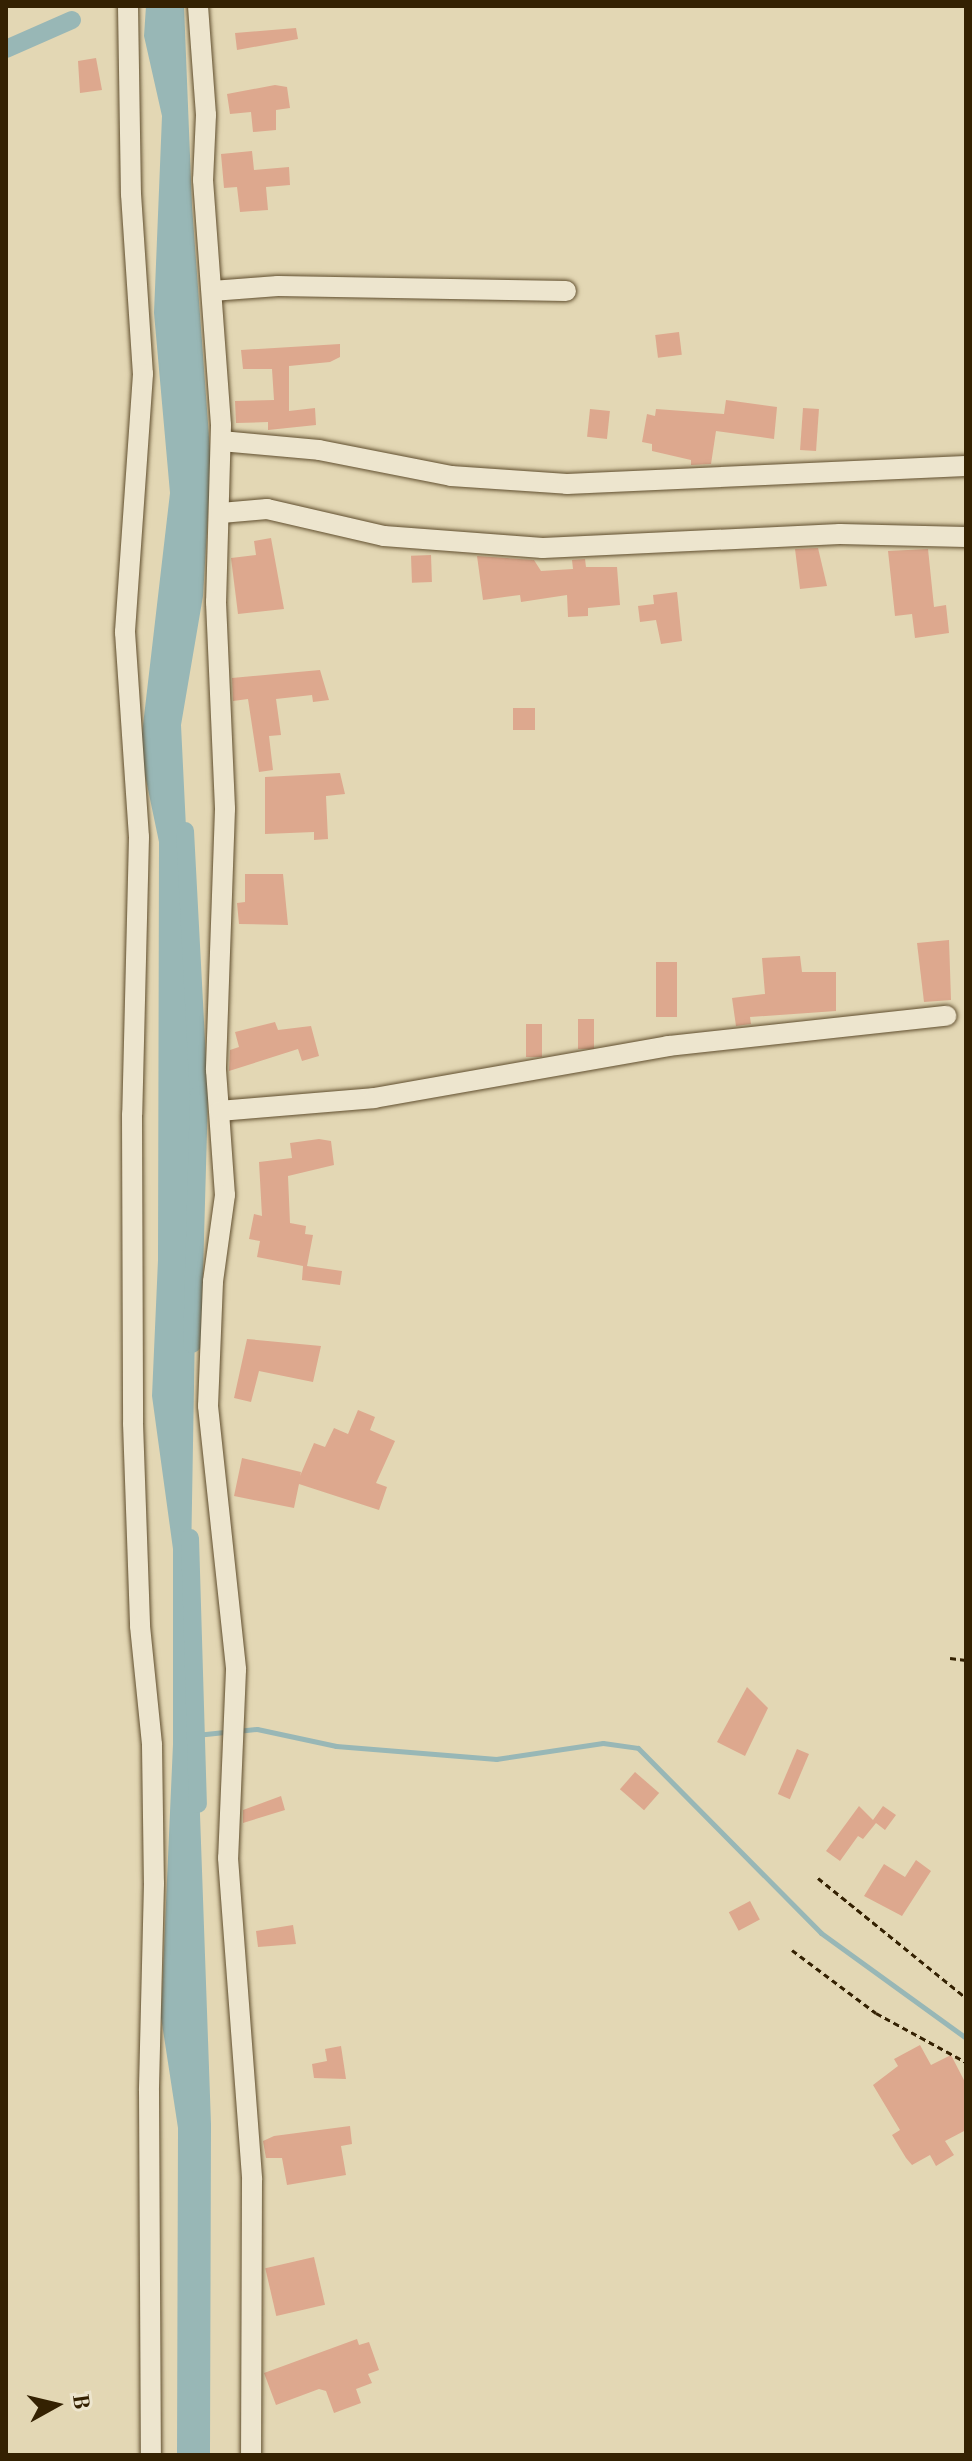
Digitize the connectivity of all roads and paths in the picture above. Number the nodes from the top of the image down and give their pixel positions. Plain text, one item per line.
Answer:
1 (198, 6) edge
2 (128, 8) edge
3 (212, 291) junction
4 (566, 291) dead end
5 (221, 450) junction
6 (966, 466) edge
7 (221, 513) junction
8 (966, 537) edge
9 (946, 1016) dead end
10 (220, 1111) junction
11 (950, 1658) dead end
12 (966, 1660) edge
13 (818, 1878) dead end
14 (792, 1950) dead end
15 (966, 1998) edge
16 (966, 2062) edge
17 (151, 2455) edge
18 (251, 2455) edge

1 - 3 street
2 - 17 street
3 - 4 street
3 - 5 street
5 - 6 street
5 - 7 street
7 - 8 street
7 - 10 street
9 - 10 street
10 - 18 street
11 - 12 path
13 - 15 path
14 - 16 path

